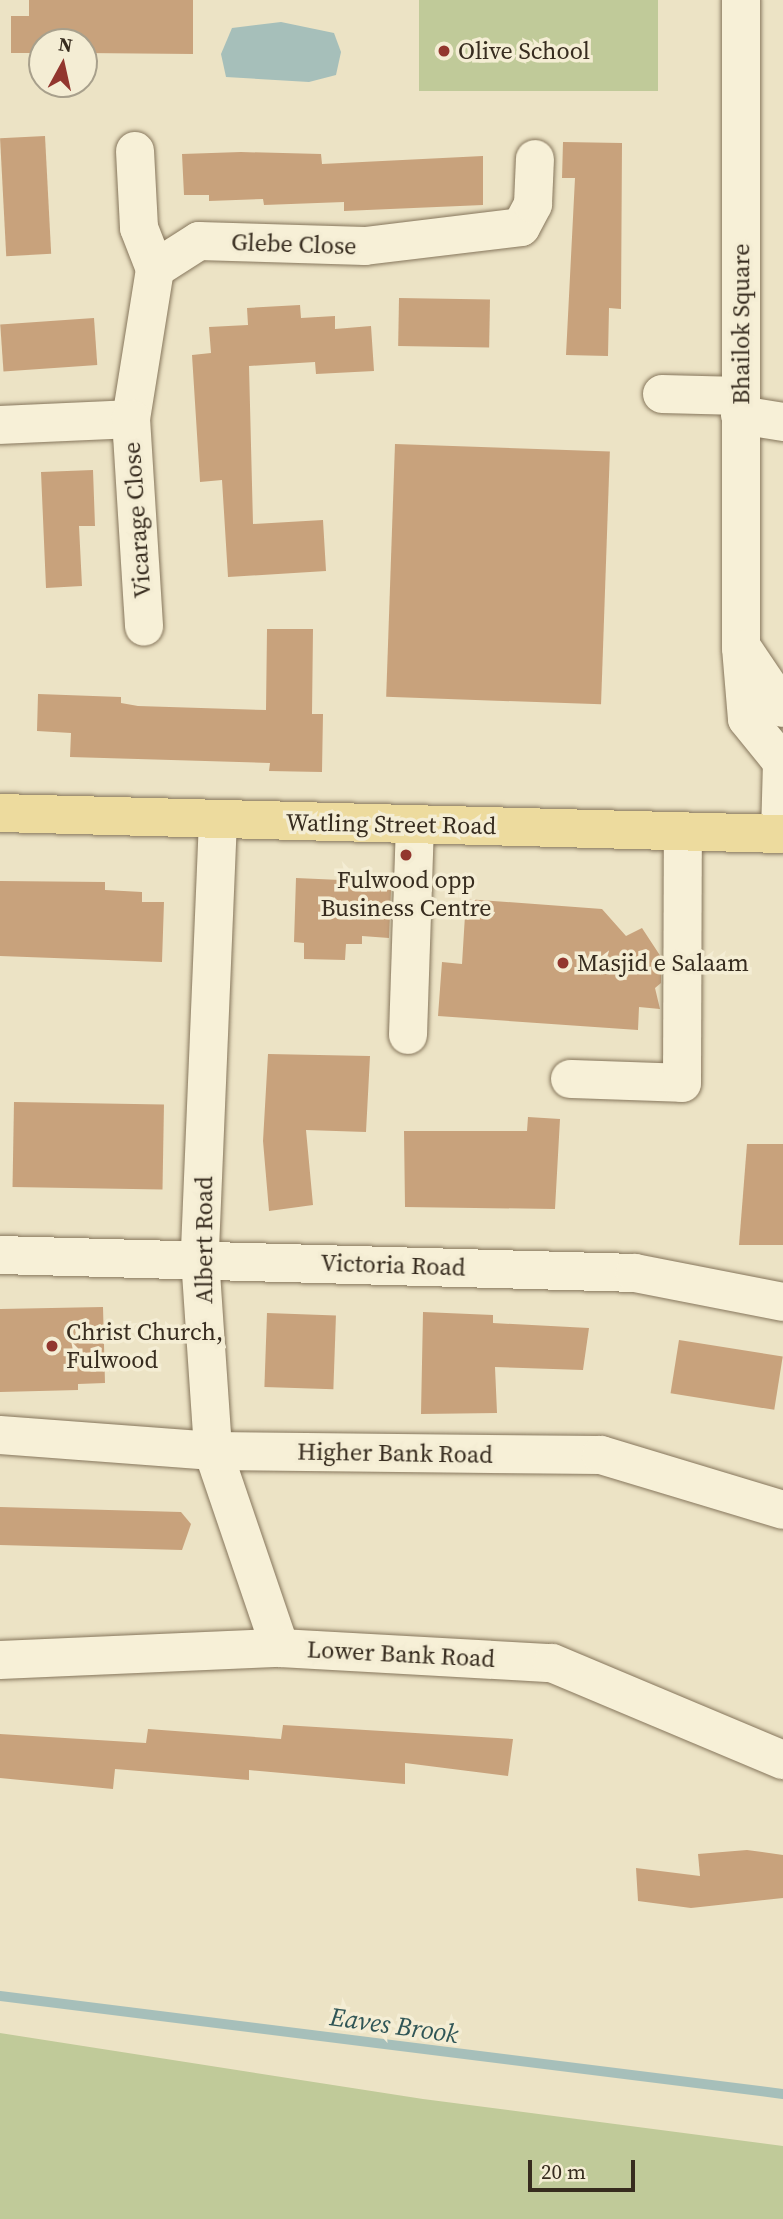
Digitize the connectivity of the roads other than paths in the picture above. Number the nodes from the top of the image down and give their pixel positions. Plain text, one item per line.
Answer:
1 (741, 0) edge
2 (135, 151) dead end
3 (535, 159) dead end
4 (155, 269) junction
5 (662, 394) dead end
6 (741, 406) junction
7 (131, 419) junction
8 (783, 422) edge
9 (0, 425) edge
10 (144, 627) dead end
11 (741, 648) junction
12 (783, 708) edge
13 (0, 813) edge
14 (218, 820) junction
15 (415, 825) junction
16 (682, 831) junction
17 (782, 833) edge
18 (408, 1035) dead end
19 (570, 1079) dead end
20 (0, 1255) edge
21 (200, 1258) junction
22 (783, 1302) edge
23 (0, 1435) edge
24 (213, 1451) junction
25 (783, 1510) edge
26 (281, 1648) junction
27 (0, 1660) edge
28 (783, 1760) edge

1 - 6 street, Bhailok Square
2 - 4 street
3 - 4 street, Glebe Close
4 - 7 street
5 - 6 street
6 - 8 street
6 - 11 street, Bhailok Square
7 - 9 street, Vicarage Close
7 - 10 street, Vicarage Close
11 - 12 street
11 - 17 street, Bhailok Square
13 - 14 main road, Watling Street Road
14 - 15 main road, Watling Street Road
14 - 21 street, Albert Road
15 - 16 main road, Watling Street Road
15 - 18 street
16 - 17 main road, Watling Street Road
16 - 19 street
20 - 21 street, Victoria Road
21 - 22 street, Victoria Road
21 - 24 street, Albert Road
23 - 24 street, Higher Bank Road
24 - 25 street, Higher Bank Road
24 - 26 street, Albert Road
26 - 27 street, Lower Bank Road
26 - 28 street, Lower Bank Road

